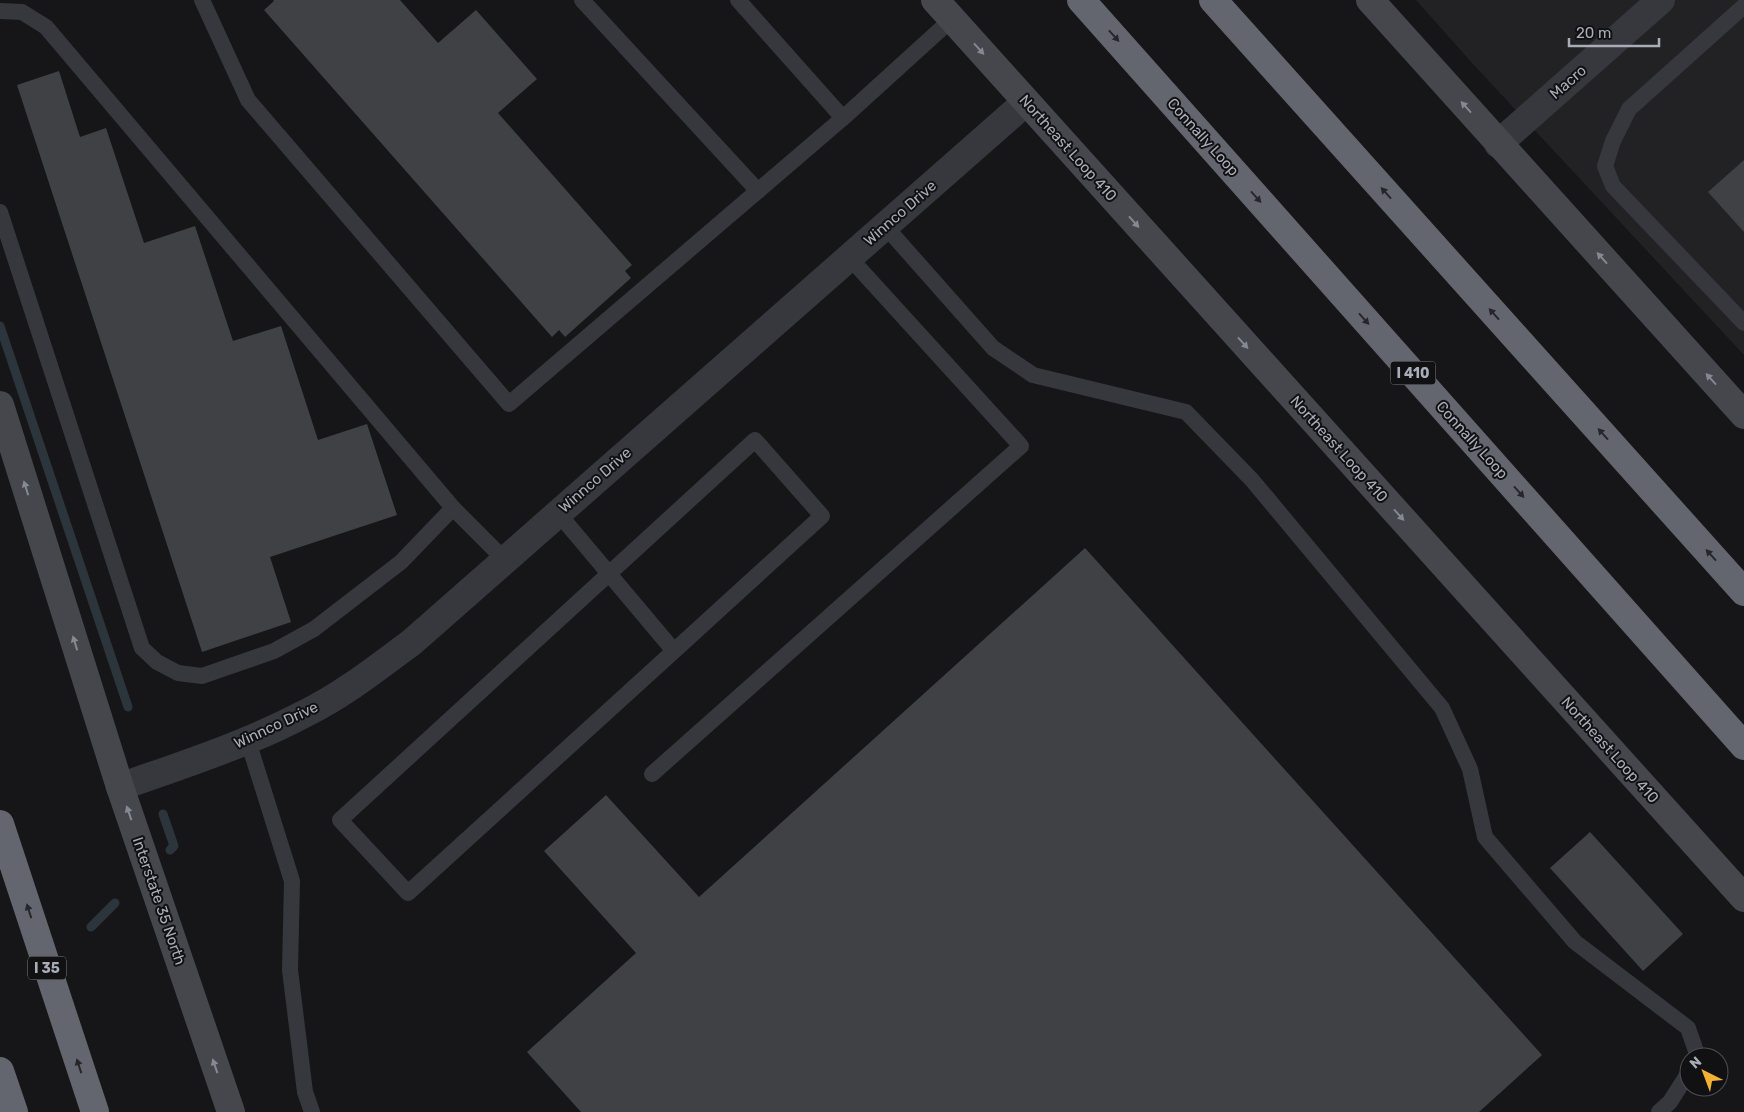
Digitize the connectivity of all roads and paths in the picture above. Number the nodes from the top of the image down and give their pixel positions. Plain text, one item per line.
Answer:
1 (202, 0) edge
2 (582, 0) edge
3 (738, 0) edge
4 (1081, 0) edge
5 (1212, 0) edge
6 (1370, 0) edge
7 (1661, 0) edge
8 (1744, 6) edge
9 (944, 10) edge
10 (0, 12) edge
11 (1026, 102) junction
12 (843, 118) junction
13 (1498, 144) junction
14 (758, 191) junction
15 (0, 212) edge
16 (885, 226) junction
17 (849, 257) junction
18 (1744, 323) edge
19 (0, 405) edge
20 (1742, 409) edge
21 (453, 508) junction
22 (558, 513) junction
23 (505, 560) junction
24 (609, 573) junction
25 (1744, 592) edge
26 (674, 651) junction
27 (248, 741) junction
28 (1744, 746) edge
29 (652, 774) dead end
30 (120, 787) junction
31 (0, 824) edge
32 (1744, 898) edge
33 (1695, 1047) edge
34 (0, 1071) edge
35 (1679, 1088) edge
36 (14, 1112) edge
37 (95, 1112) edge
38 (231, 1112) edge
39 (312, 1112) edge
40 (1659, 1112) edge

1 - 14 lane
2 - 14 lane
3 - 12 lane
4 -> 28 highway, Connally Loop / I 410
25 -> 5 highway
13 -> 6 main road
7 - 13 street, Macro
8 - 18 lane
9 -> 11 main road, Northeast Loop 410
9 - 12 lane
10 - 21 lane
11 - 16 street, Winnco Drive
11 -> 32 main road, Northeast Loop 410
12 - 14 lane
20 -> 13 main road
15 - 21 lane
16 - 17 street, Winnco Drive
16 - 33 lane
17 - 22 street, Winnco Drive
17 - 29 lane
30 -> 19 main road, Interstate 35 North
21 - 23 lane
22 - 23 street, Winnco Drive
22 - 24 lane
23 - 27 street, Winnco Drive
24 - 26 lane
24 - 26 lane
24 - 26 lane
27 - 30 street, Winnco Drive
27 - 39 lane
38 -> 30 main road, Interstate 35 North
37 -> 31 highway, I 35
34 - 36 highway
35 - 40 lane

